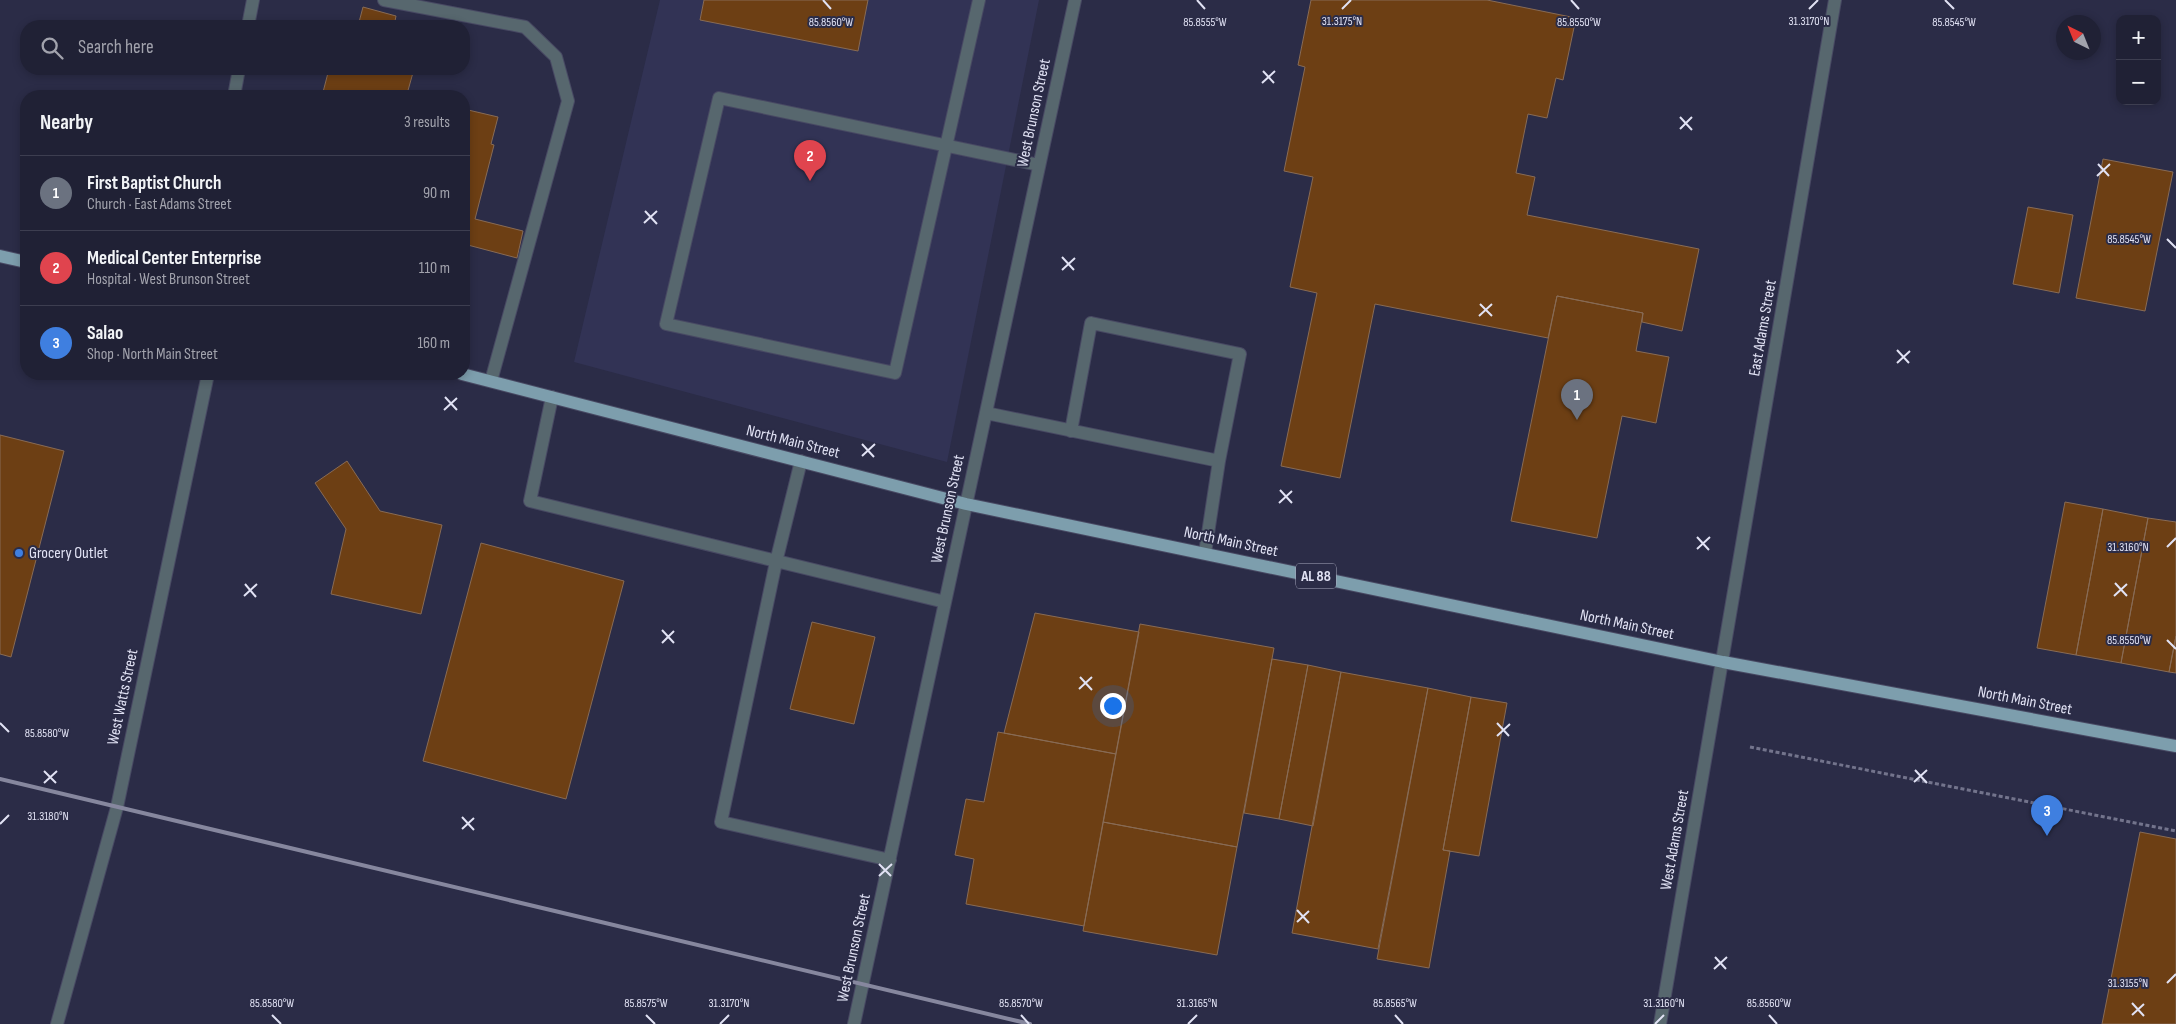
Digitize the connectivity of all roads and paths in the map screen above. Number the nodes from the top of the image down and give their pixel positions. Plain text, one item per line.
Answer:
1 (253, 0) edge
2 (384, 0) edge
3 (979, 0) edge
4 (1075, 0) edge
5 (1835, 0) edge
6 (249, 20) edge
7 (238, 75) edge
8 (235, 90) edge
9 (946, 146) junction
10 (1039, 165) junction
11 (0, 256) edge
12 (20, 261) edge
13 (470, 376) edge
14 (207, 380) edge
15 (491, 381) junction
16 (552, 397) junction
17 (986, 413) junction
18 (1071, 431) junction
19 (801, 461) junction
20 (1219, 461) junction
21 (966, 504) junction
22 (1204, 553) junction
23 (776, 562) junction
24 (945, 602) junction
25 (1723, 662) junction
26 (2176, 746) edge
27 (1750, 747) dead end
28 (2176, 830) edge
29 (890, 860) junction
30 (57, 1024) edge
31 (854, 1024) edge
32 (1660, 1024) edge

1 - 6 street
2 - 15 street
3 - 9 street
4 - 10 street, West Brunson Street
5 - 25 street, East Adams Street
7 - 8 street
9 - 9 street
9 - 10 street
10 - 17 street, West Brunson Street
11 - 12 main road
13 - 15 main road, North Main Street / AL 88
14 - 30 street, West Watts Street
15 - 16 main road, North Main Street / AL 88
16 - 19 main road, North Main Street / AL 88
16 - 23 street
17 - 18 street
17 - 21 street, West Brunson Street
18 - 20 street
18 - 20 street
19 - 21 main road, North Main Street / AL 88
19 - 23 street
20 - 22 street
21 - 22 main road, North Main Street / AL 88
21 - 24 street, West Brunson Street
22 - 25 main road, North Main Street / AL 88
23 - 24 street
23 - 29 street
24 - 29 street, West Brunson Street
25 - 26 main road, North Main Street / AL 88
25 - 32 street, West Adams Street
27 - 28 path
29 - 31 street, West Brunson Street

